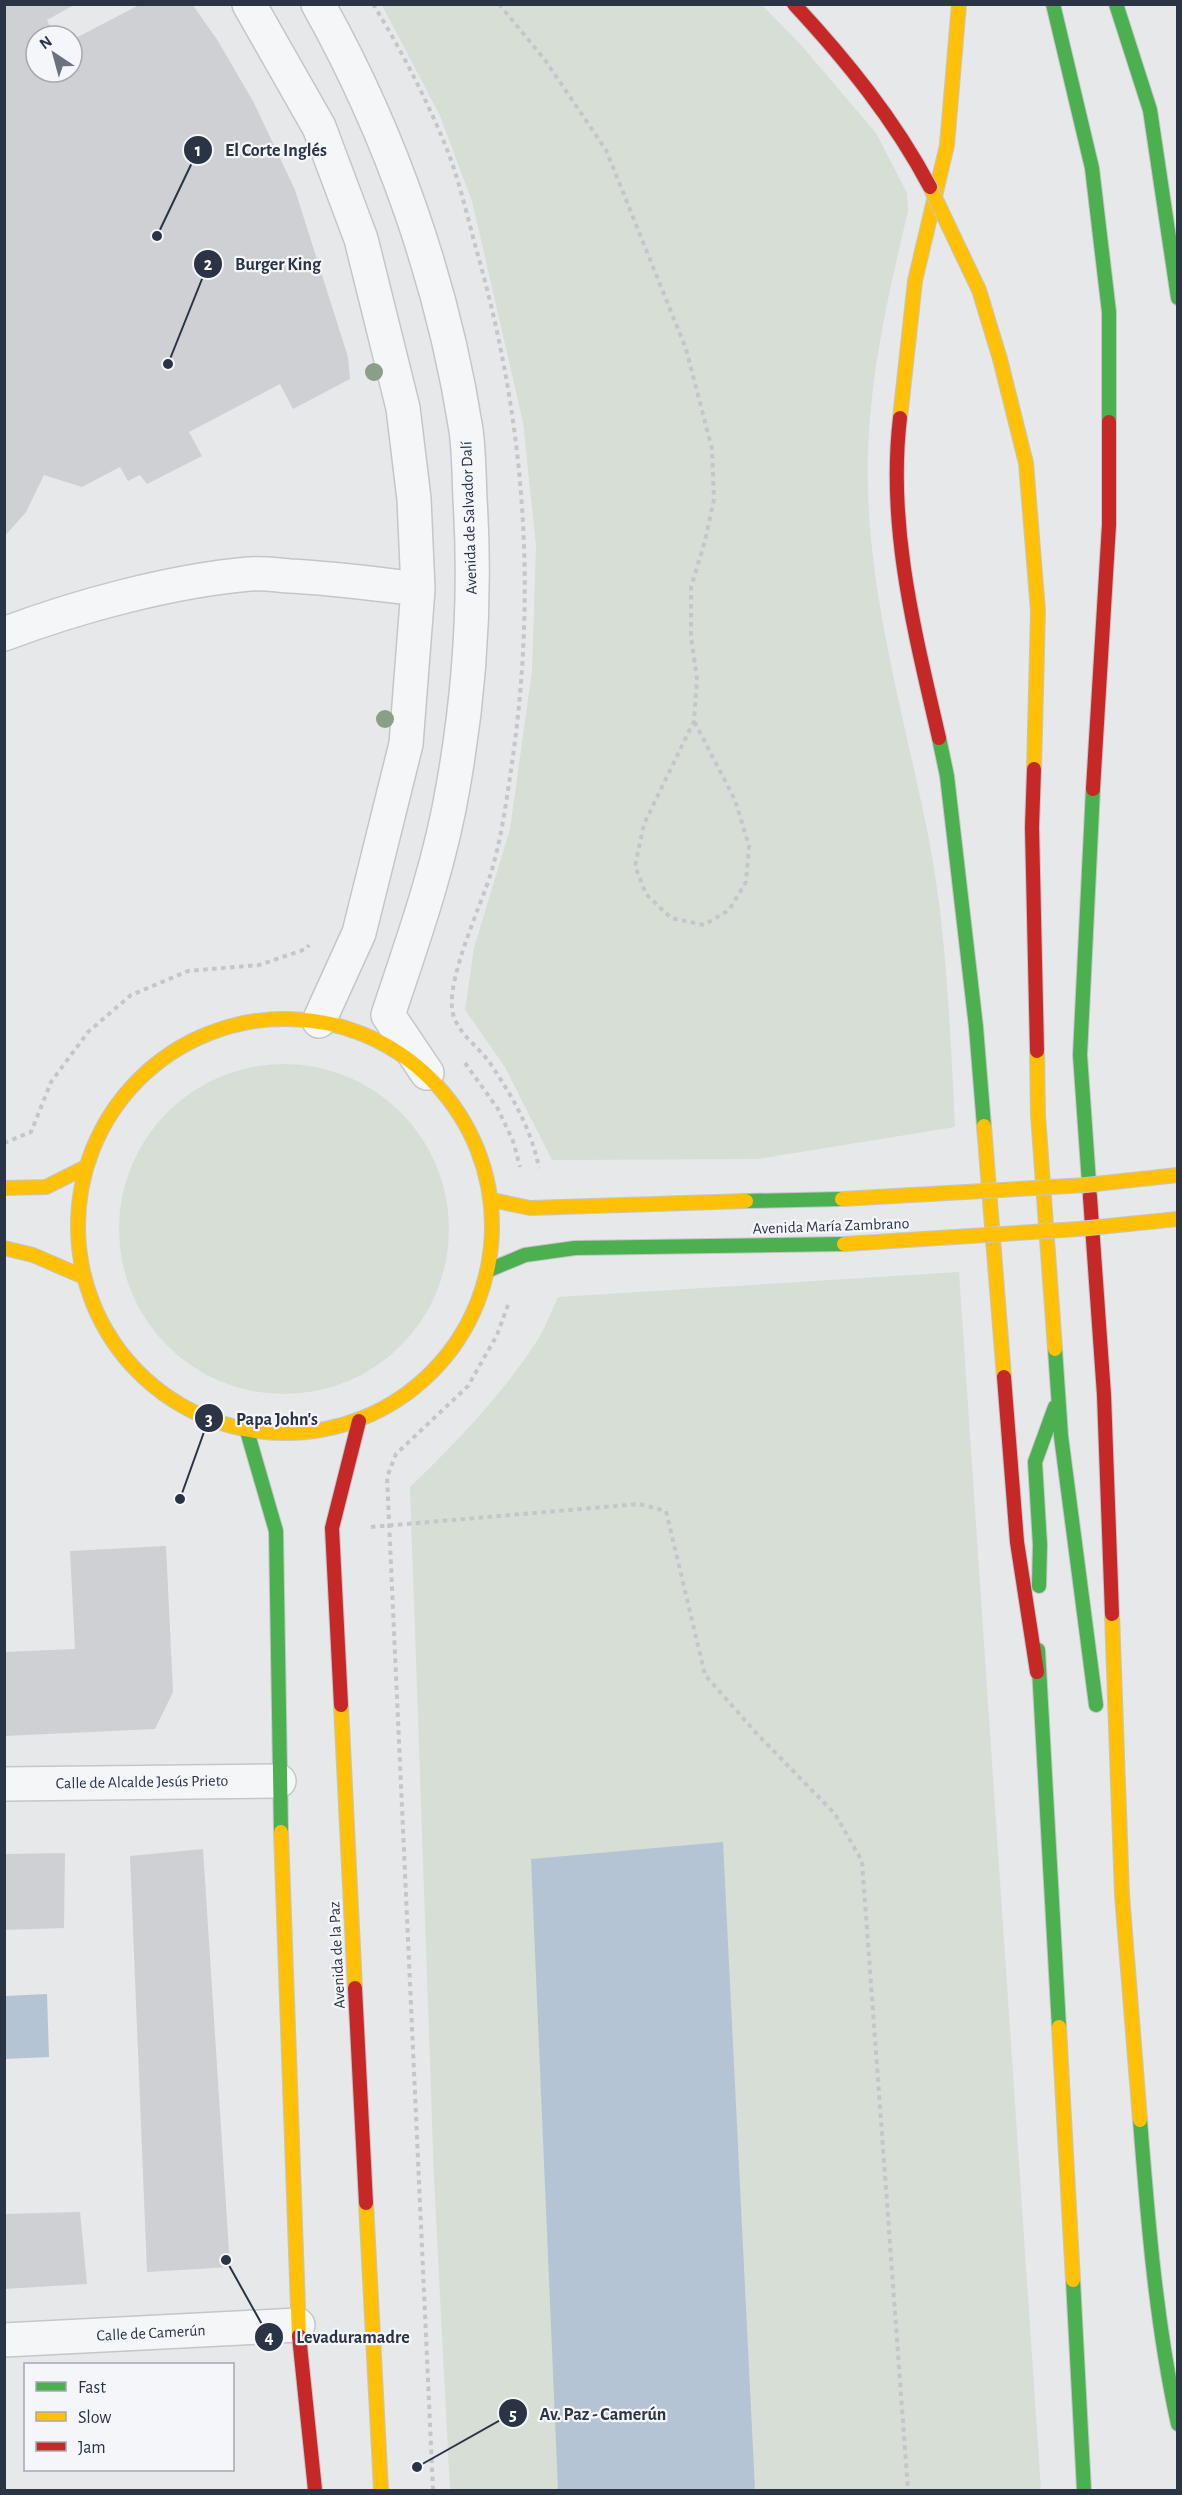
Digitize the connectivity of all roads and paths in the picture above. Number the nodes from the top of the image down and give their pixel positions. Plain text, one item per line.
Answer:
1 (249, 4) edge
2 (318, 4) edge
3 (499, 4) edge
4 (794, 4) edge
5 (959, 4) edge
6 (1053, 4) edge
7 (1116, 4) edge
8 (1178, 298) edge
9 (418, 589) junction
10 (4, 634) edge
11 (694, 721) junction
12 (312, 940) dead end
13 (319, 1021) junction
14 (462, 1060) dead end
15 (427, 1073) junction
16 (4, 1143) edge
17 (84, 1168) junction
18 (1178, 1175) edge
19 (4, 1188) edge
20 (492, 1200) junction
21 (530, 1208) junction
22 (1178, 1219) edge
23 (4, 1248) edge
24 (525, 1255) junction
25 (489, 1270) junction
26 (84, 1277) junction
27 (1058, 1400) junction
28 (359, 1421) junction
29 (247, 1431) junction
30 (390, 1526) junction
31 (332, 1528) junction
32 (1037, 1672) junction
33 (1098, 1721) dead end
34 (1103, 1756) dead end
35 (279, 1781) junction
36 (4, 1784) edge
37 (1122, 1894) junction
38 (298, 2325) junction
39 (4, 2340) edge
40 (1178, 2424) edge
41 (315, 2490) edge
42 (381, 2490) edge
43 (433, 2490) edge
44 (908, 2490) edge
45 (1084, 2490) edge

1 - 9 street
2 - 15 street, Avenida de Salvador Dalí
3 - 11 path
4 - 27 main road, bridge
5 - 32 main road
6 - 37 main road
7 - 8 main road
9 - 10 street
9 - 13 street
11 - 11 path
12 - 16 path
13 - 15 main road
13 - 17 main road
14 - 21 path
15 - 20 main road
17 - 19 main road
17 - 26 main road
18 - 21 main road, Avenida María Zambrano, bridge
20 - 21 main road, Avenida María Zambrano
20 - 25 main road
22 - 24 main road, Avenida María Zambrano, bridge
23 - 26 main road
24 - 25 main road, Avenida María Zambrano
24 - 30 path
25 - 28 main road
26 - 29 main road
27 - 32 main road
27 - 33 main road
28 - 29 main road
28 - 31 main road, Avenida de la Paz
29 - 35 main road
30 - 31 path
30 - 43 path
30 - 44 path
31 - 42 main road, Avenida de la Paz
32 - 45 main road
34 - 37 main road
35 - 36 street, Calle de Alcalde Jesús Prieto
35 - 38 main road
37 - 40 main road
38 - 39 street, Calle de Camerún
38 - 41 main road

